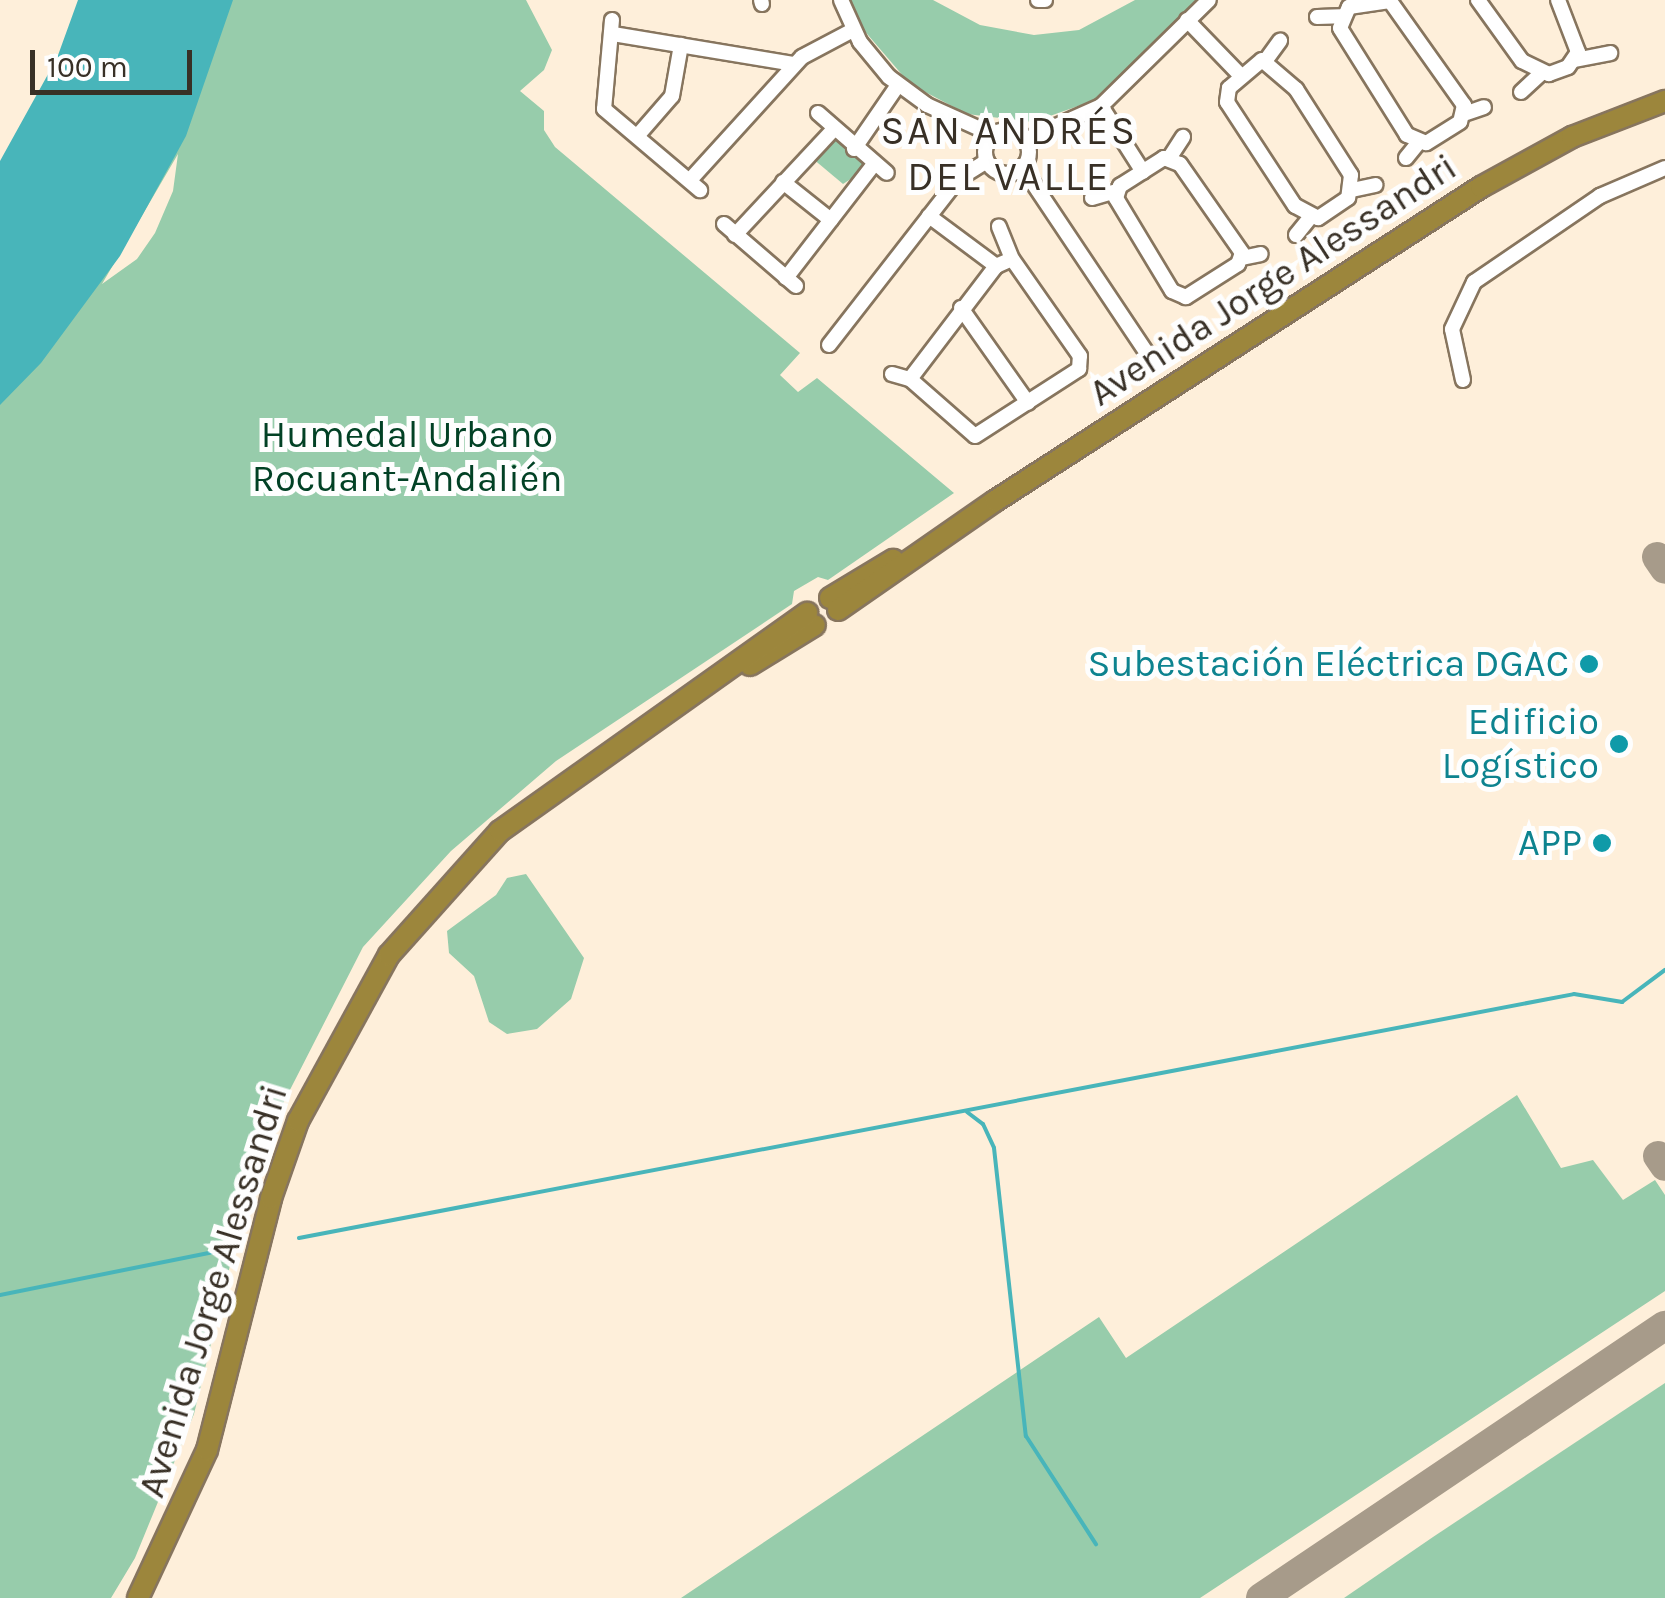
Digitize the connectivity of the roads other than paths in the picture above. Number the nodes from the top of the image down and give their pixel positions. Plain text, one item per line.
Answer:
1 (841, 0) edge
2 (1209, 0) edge
3 (1478, 0) edge
4 (1558, 0) edge
5 (1360, 1) edge
6 (1316, 16) dead end
7 (1341, 16) junction
8 (1187, 20) junction
9 (854, 30) junction
10 (1280, 40) dead end
11 (681, 45) junction
12 (1610, 53) dead end
13 (1266, 60) junction
14 (1575, 60) junction
15 (795, 64) junction
16 (1540, 74) junction
17 (1241, 76) junction
18 (898, 85) junction
19 (1521, 92) dead end
20 (1226, 95) junction
21 (1665, 101) edge
22 (1211, 104) dead end
23 (1101, 106) junction
24 (1484, 107) dead end
25 (818, 113) dead end
26 (1464, 114) junction
27 (833, 130) junction
28 (638, 134) junction
29 (994, 135) junction
30 (1183, 137) dead end
31 (1025, 140) junction
32 (1418, 142) junction
33 (854, 149) junction
34 (1170, 158) junction
35 (1406, 158) dead end
36 (987, 161) junction
37 (1022, 168) junction
38 (1665, 168) edge
39 (1143, 172) junction
40 (783, 182) junction
41 (1376, 185) dead end
42 (1352, 190) junction
43 (1116, 192) junction
44 (1092, 198) dead end
45 (929, 216) junction
46 (1310, 218) junction
47 (831, 220) junction
48 (999, 226) dead end
49 (1296, 235) dead end
50 (1261, 254) dead end
51 (1242, 258) junction
52 (1012, 259) junction
53 (996, 266) junction
54 (962, 308) junction
55 (829, 345) dead end
56 (1149, 356) dead end
57 (892, 374) dead end
58 (910, 379) junction
59 (1462, 380) dead end
60 (1028, 403) junction
61 (834, 604) dead end
62 (811, 619) dead end
63 (138, 1598) edge

1 - 9 street
2 - 8 street
3 - 16 street
4 - 14 street
5 - 7 street
5 - 26 street
6 - 7 street
7 - 32 street
8 - 17 street
8 - 23 street
9 - 15 street
9 - 18 street
10 - 13 street
11 - 15 street
11 - 28 street
11 - 28 street
12 - 14 street
13 - 17 street
13 - 42 street
14 - 16 street
15 - 28 street
16 - 19 street
17 - 20 street
18 - 29 street
18 - 33 street
20 - 22 street
20 - 46 street
21 - 61 highway, Avenida Jorge Alessandri
23 - 31 street
23 - 39 street
24 - 26 street
25 - 27 street
26 - 32 street
27 - 33 street
27 - 40 street
29 - 31 street
29 - 36 street
30 - 34 street
31 - 37 street
32 - 35 street
33 - 47 street
34 - 39 street
34 - 51 street
36 - 37 street
36 - 45 street
37 - 56 street
38 - 59 street
39 - 43 street
40 - 47 street
40 - 47 street
41 - 42 street
42 - 46 street
43 - 44 street
43 - 51 street
45 - 53 street
45 - 55 street
46 - 49 street
48 - 52 street
50 - 51 street
52 - 53 street
52 - 60 street
53 - 54 street
54 - 58 street
54 - 60 street
57 - 58 street
58 - 60 street
62 - 63 highway, Avenida Jorge Alessandri

